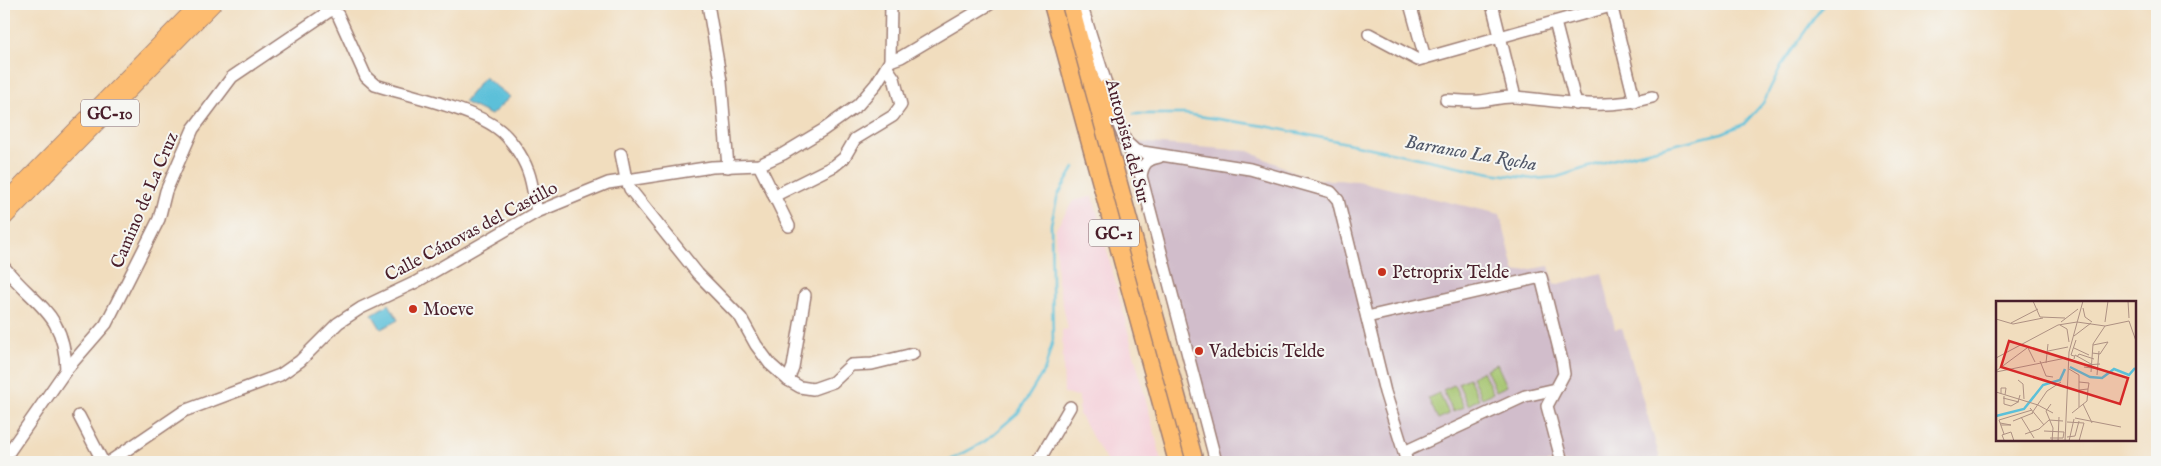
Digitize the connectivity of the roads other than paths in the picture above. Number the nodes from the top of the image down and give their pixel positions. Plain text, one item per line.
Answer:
1 (198, 4) edge
2 (214, 4) edge
3 (708, 4) edge
4 (891, 4) edge
5 (990, 4) edge
6 (1052, 4) edge
7 (1070, 4) edge
8 (1081, 4) edge
9 (1088, 4) edge
10 (1410, 4) edge
11 (1492, 4) edge
12 (1613, 4) edge
13 (329, 7) edge
14 (1555, 22) junction
15 (1089, 24) junction
16 (1370, 34) dead end
17 (1500, 37) junction
18 (1425, 58) junction
19 (888, 64) junction
20 (1106, 88) junction
21 (1515, 97) junction
22 (1652, 97) dead end
23 (1446, 100) dead end
24 (1635, 102) junction
25 (1576, 104) junction
26 (1124, 141) junction
27 (621, 154) dead end
28 (1160, 157) junction
29 (759, 165) junction
30 (1114, 166) junction
31 (728, 167) junction
32 (1141, 176) junction
33 (626, 179) junction
34 (774, 196) junction
35 (4, 202) edge
36 (537, 212) junction
37 (4, 219) edge
38 (789, 226) dead end
39 (4, 267) edge
40 (805, 295) dead end
41 (1367, 317) junction
42 (913, 354) dead end
43 (66, 370) junction
44 (788, 380) junction
45 (1556, 388) junction
46 (1070, 407) dead end
47 (79, 416) dead end
48 (1406, 457) edge
49 (4, 460) edge
50 (103, 462) edge
51 (109, 462) edge
52 (1038, 462) edge
53 (1177, 462) edge
54 (1194, 462) edge
55 (1216, 462) edge
56 (1562, 462) edge

1 - 35 main road, GC-10
2 - 37 main road, GC-10
3 - 31 street
4 - 19 street
5 - 19 street, Calle Cánovas del Castillo
6 - 53 highway, GC-1
7 - 30 highway, Autopista del Sur / GC-1
8 - 15 street
9 - 15 street
10 - 18 street
11 - 17 street
12 - 14 street
12 - 24 street
13 - 36 street
13 - 43 street, Camino de La Cruz
14 - 17 street
14 - 25 street
15 - 20 street
16 - 18 street
17 - 18 street
17 - 21 street
19 - 29 street, Calle Cánovas del Castillo
19 - 34 street
20 - 26 street
20 - 30 highway
21 - 23 street
21 - 25 street
22 - 24 street
24 - 25 street
26 - 28 street
26 - 32 street
27 - 33 street
28 - 32 street
28 - 41 street
29 - 31 street, Calle Cánovas del Castillo
29 - 34 street
30 - 54 highway, Autopista del Sur / GC-1
31 - 33 street, Calle Cánovas del Castillo
32 - 55 street
33 - 36 street, Calle Cánovas del Castillo
33 - 44 street
34 - 38 street
36 - 51 street, Calle Cánovas del Castillo
39 - 43 street
40 - 44 street
41 - 45 street
41 - 48 street
42 - 44 street
43 - 49 street, Camino de La Cruz
45 - 48 street
45 - 56 street
46 - 52 street
47 - 50 street

